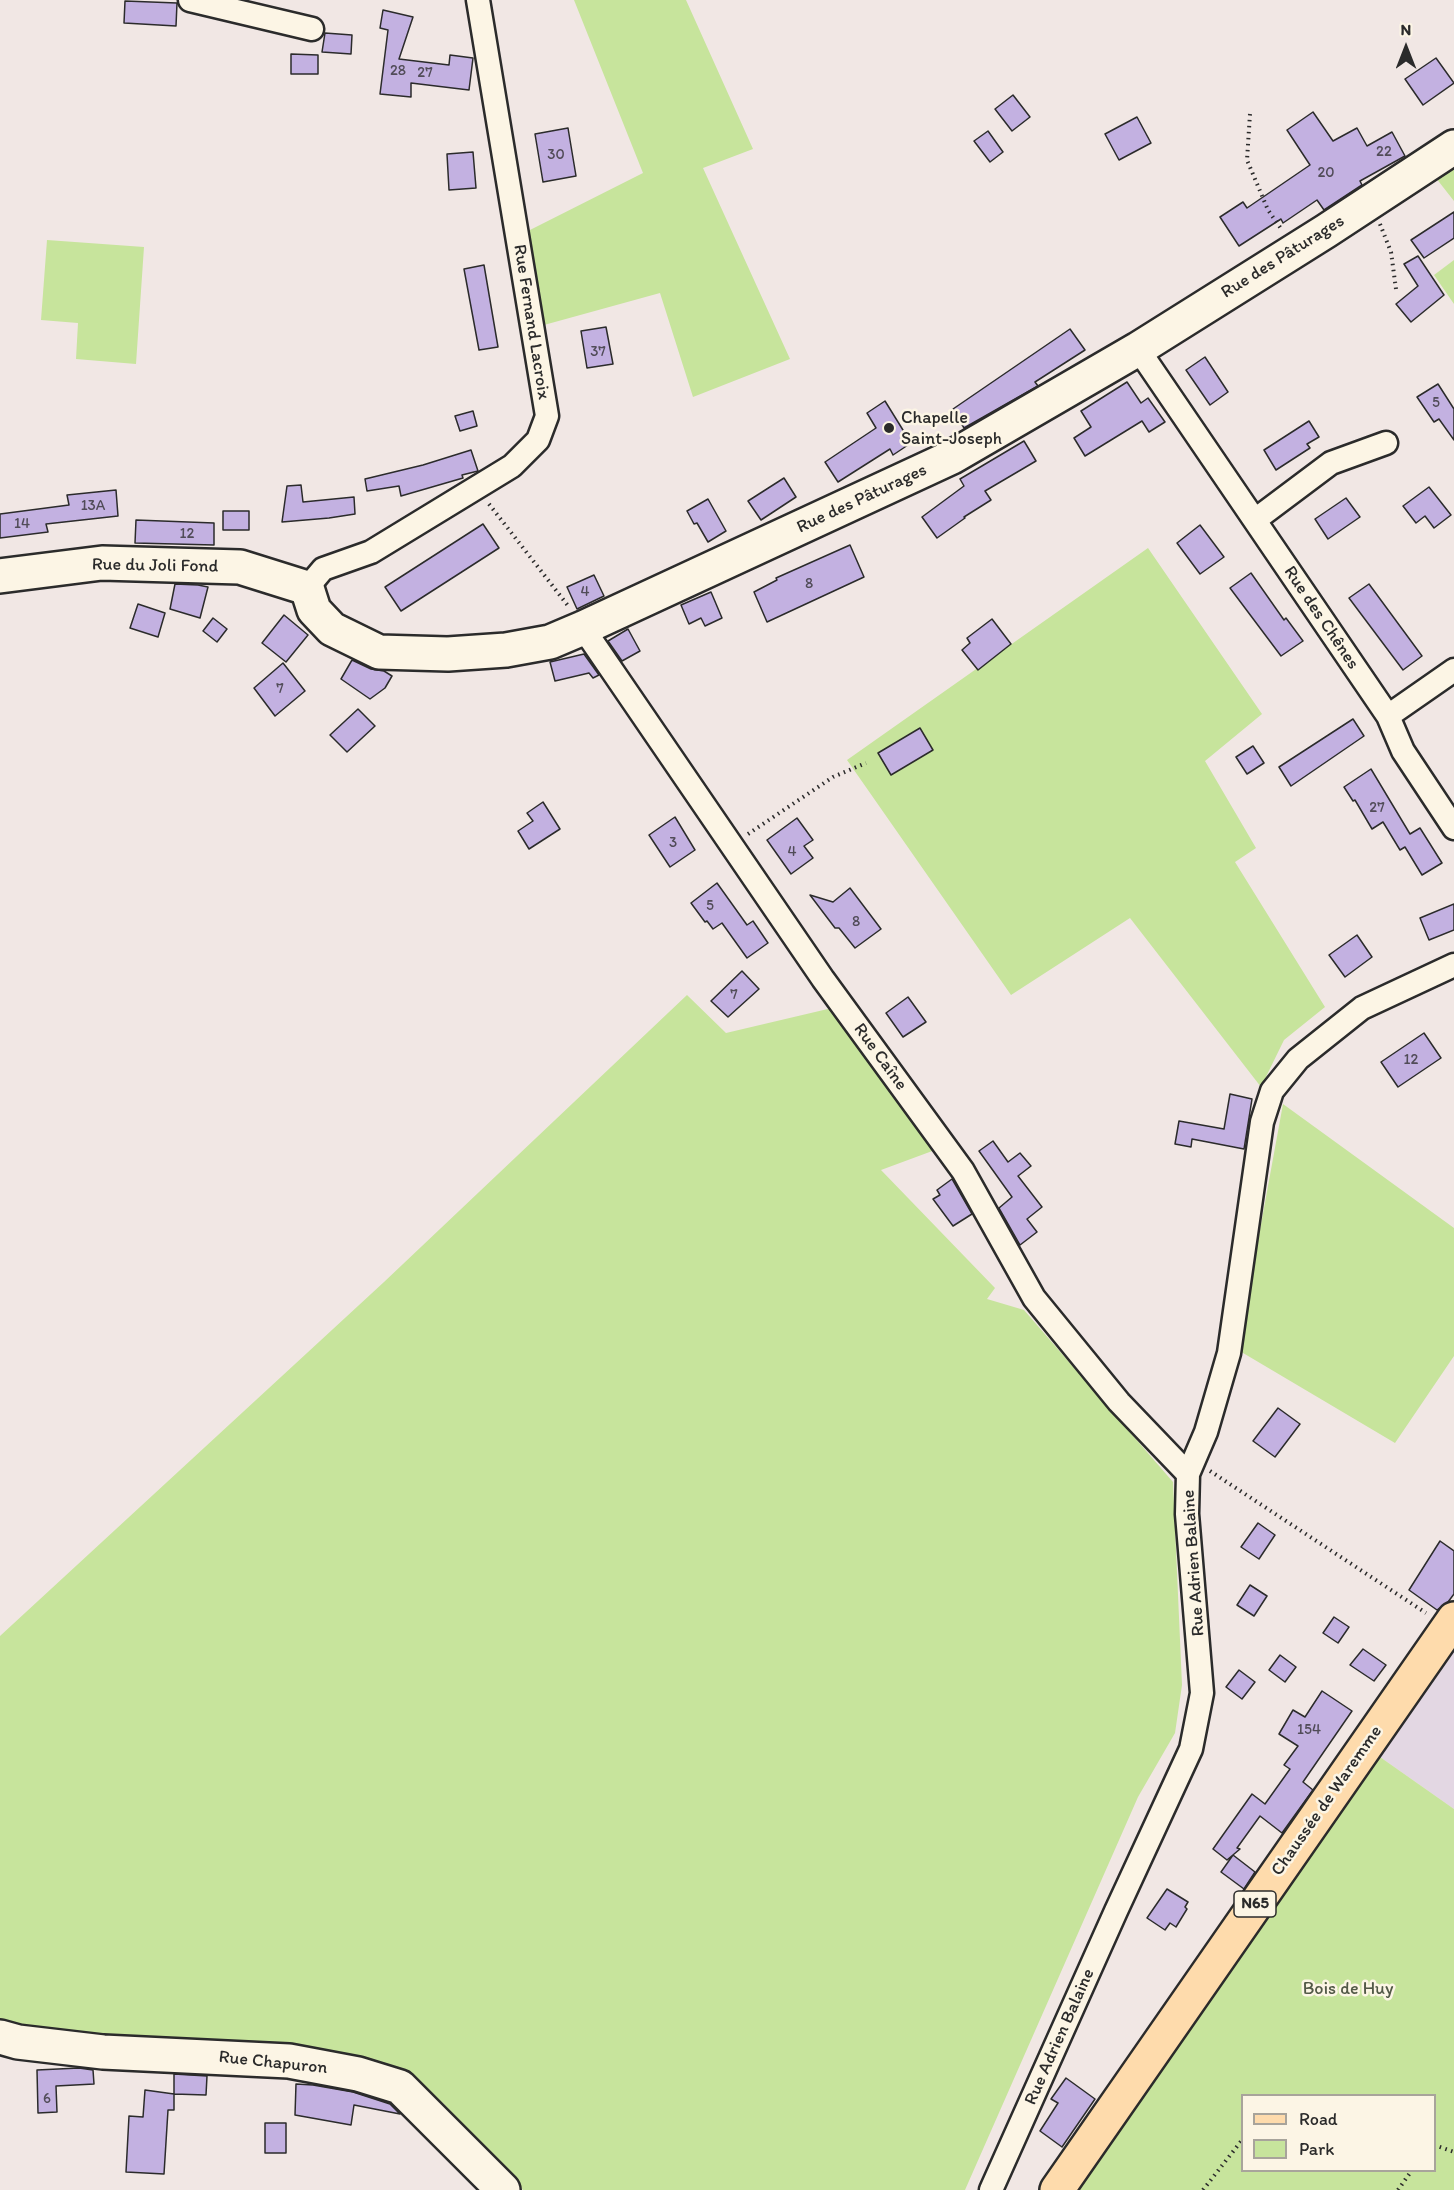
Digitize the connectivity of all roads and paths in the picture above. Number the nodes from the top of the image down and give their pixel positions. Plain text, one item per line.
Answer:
1 (190, 0) edge
2 (478, 0) edge
3 (312, 29) dead end
4 (1250, 114) dead end
5 (1454, 147) edge
6 (1371, 201) junction
7 (1296, 250) junction
8 (1396, 289) dead end
9 (1138, 349) junction
10 (1386, 443) dead end
11 (477, 489) junction
12 (1255, 520) junction
13 (0, 576) edge
14 (307, 588) junction
15 (583, 628) junction
16 (1454, 670) edge
17 (1388, 716) junction
18 (866, 763) dead end
19 (1454, 828) edge
20 (733, 845) junction
21 (1454, 965) edge
22 (1190, 1470) junction
23 (1451, 1623) edge
24 (0, 2037) edge
25 (1241, 2141) edge
26 (1436, 2146) edge
27 (1454, 2152) edge
28 (1411, 2172) edge
29 (503, 2190) edge
30 (992, 2190) edge
31 (1057, 2190) edge
32 (1203, 2190) edge
33 (1398, 2190) edge

1 - 3 street
2 - 11 street, Rue Fernand Lacroix
4 - 7 path
5 - 6 street, Rue des Pâturages
6 - 7 street, Rue des Pâturages
6 - 8 path
7 - 9 street, Rue des Pâturages
9 - 12 street, Rue des Chênes
9 - 15 street, Rue des Pâturages
10 - 12 street
11 - 14 street, Rue Fernand Lacroix
11 - 15 path
12 - 17 street, Rue des Chênes
13 - 14 street, Rue du Joli Fond
14 - 15 street, Rue des Pâturages
15 - 20 street, Rue Caîne
16 - 17 street
17 - 19 street, Rue des Chênes
18 - 20 path
20 - 22 street, Rue Caîne
21 - 22 street, Rue Adrien Balaine
22 - 23 path
22 - 30 street, Rue Adrien Balaine
23 - 31 main road, Chaussée de Waremme / N65
24 - 29 street, Rue Chapuron
25 - 32 path
26 - 27 path
28 - 33 path

